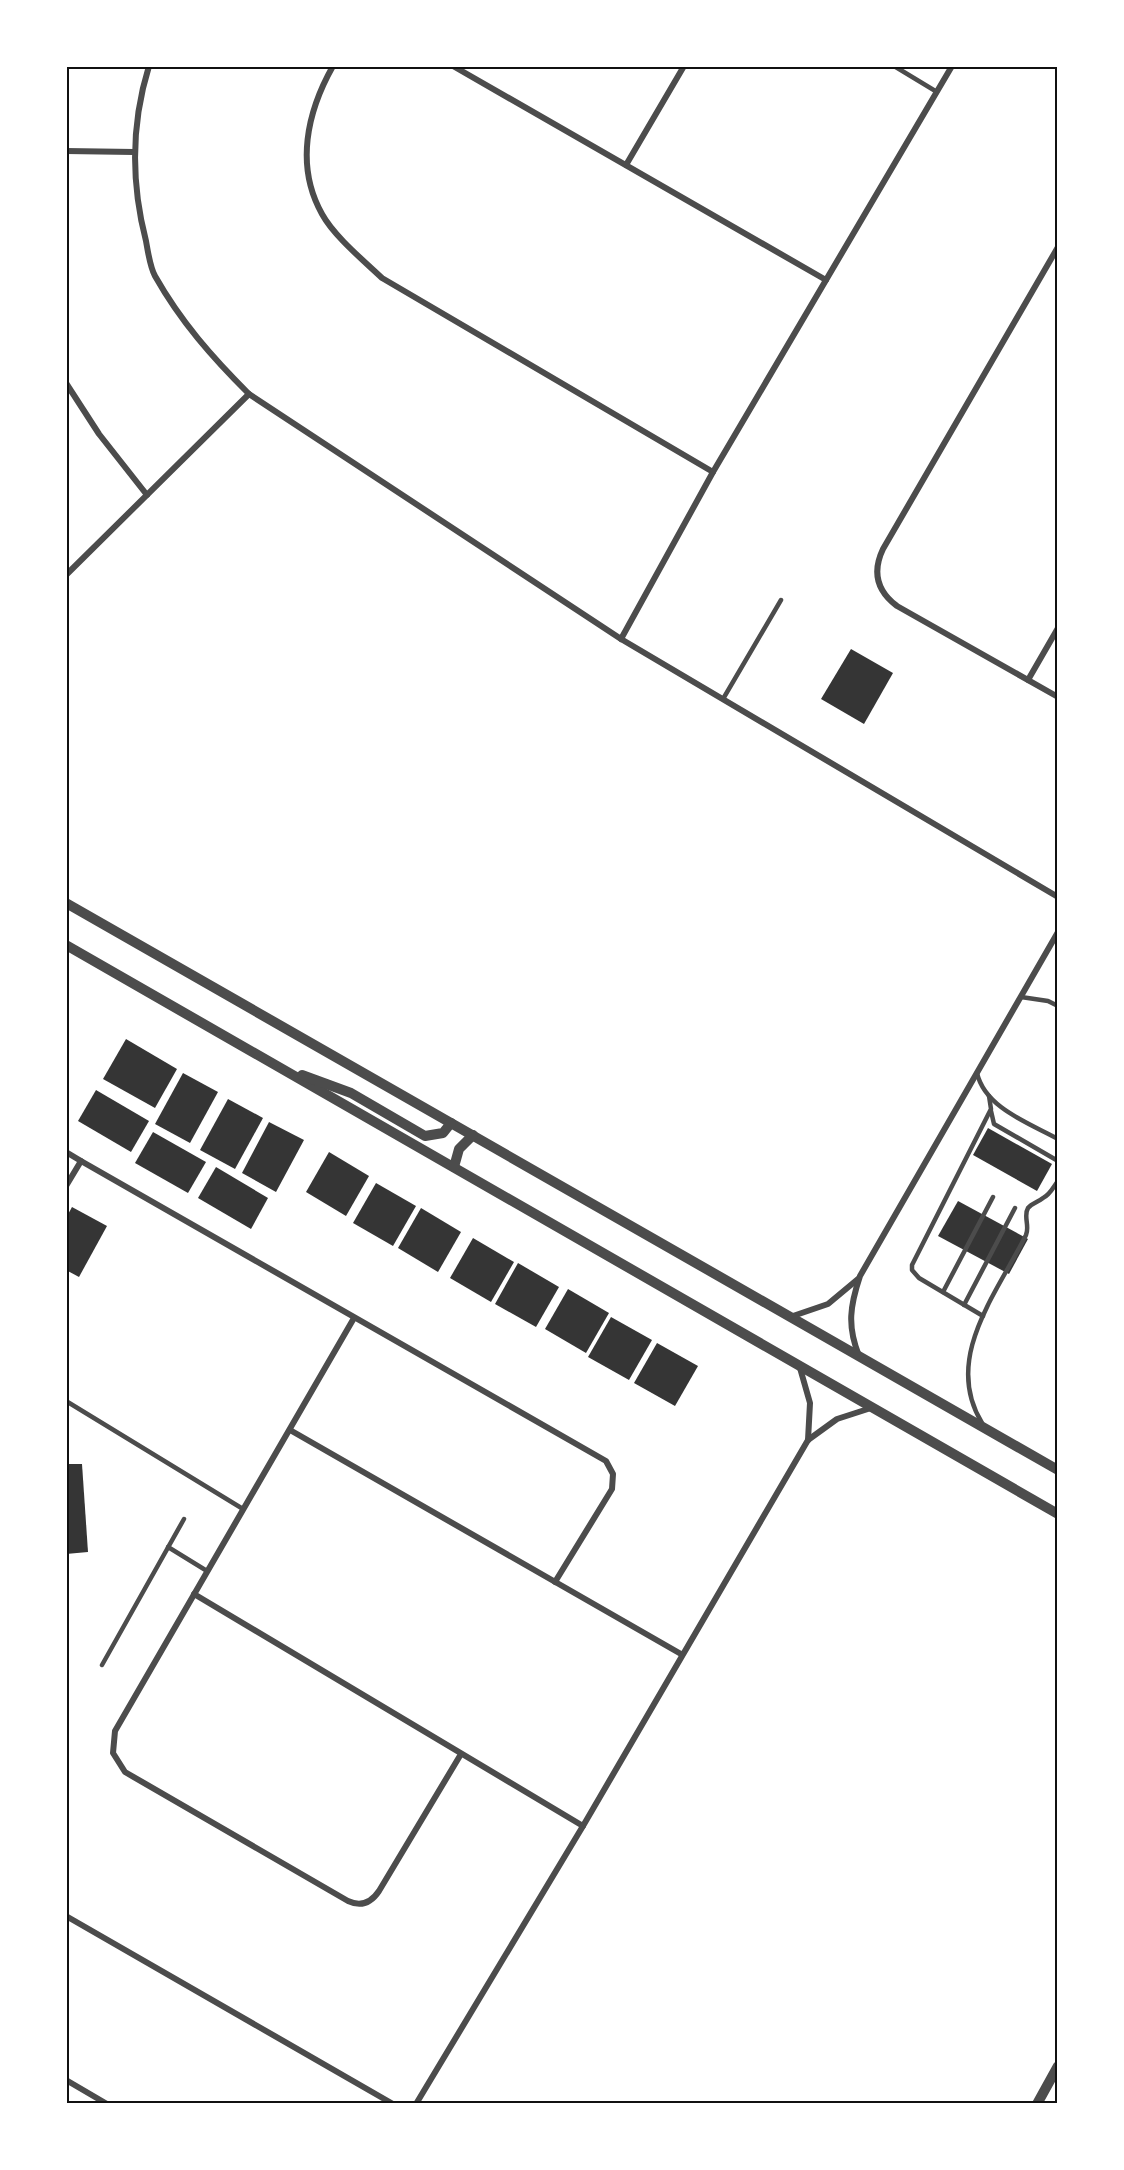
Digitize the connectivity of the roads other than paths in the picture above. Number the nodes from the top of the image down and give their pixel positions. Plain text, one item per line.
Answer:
1 (149, 66) edge
2 (333, 66) edge
3 (453, 66) edge
4 (684, 66) edge
5 (894, 66) edge
6 (952, 66) edge
7 (937, 92) junction
8 (66, 151) edge
9 (134, 152) junction
10 (626, 165) junction
11 (1058, 247) edge
12 (826, 280) junction
13 (66, 384) edge
14 (249, 394) junction
15 (713, 472) junction
16 (147, 495) junction
17 (66, 575) edge
18 (781, 600) dead end
19 (1058, 628) edge
20 (621, 639) junction
21 (1028, 680) junction
22 (1058, 698) edge
23 (723, 699) junction
24 (1058, 897) edge
25 (66, 903) edge
26 (1058, 932) edge
27 (66, 945) edge
28 (1021, 997) junction
29 (1058, 1006) edge
30 (290, 1072) junction
31 (977, 1073) junction
32 (989, 1096) junction
33 (991, 1109) junction
34 (451, 1123) junction
35 (473, 1136) junction
36 (1058, 1139) edge
37 (66, 1152) edge
38 (81, 1161) junction
39 (1058, 1161) edge
40 (454, 1167) junction
41 (1058, 1181) edge
42 (66, 1186) edge
43 (993, 1197) dead end
44 (1015, 1208) dead end
45 (860, 1276) junction
46 (943, 1292) junction
47 (964, 1305) junction
48 (983, 1316) junction
49 (790, 1317) junction
50 (354, 1318) junction
51 (860, 1356) junction
52 (799, 1366) junction
53 (66, 1401) edge
54 (871, 1408) junction
55 (985, 1428) junction
56 (290, 1430) junction
57 (808, 1440) junction
58 (1058, 1470) edge
59 (243, 1509) junction
60 (1058, 1514) edge
61 (184, 1519) dead end
62 (168, 1547) junction
63 (207, 1571) junction
64 (555, 1582) junction
65 (194, 1594) junction
66 (681, 1654) junction
67 (102, 1665) dead end
68 (461, 1754) junction
69 (583, 1826) junction
70 (66, 1916) edge
71 (1057, 2068) edge
72 (66, 2080) edge
73 (107, 2104) edge
74 (393, 2104) edge
75 (416, 2104) edge
76 (1036, 2104) edge

1 - 9 street
2 - 15 street
3 - 10 street
4 - 10 street
5 - 7 lane
6 - 7 street
7 - 12 street
8 - 9 street
9 - 14 street
10 - 12 street
11 - 21 street
12 - 15 street
13 - 16 street
14 - 16 street
14 - 20 street
15 - 20 street
16 - 17 street
18 - 23 lane
19 - 21 street
20 - 23 street
21 - 22 street
23 - 24 street
25 - 34 street
26 - 28 street
27 - 30 street
28 - 29 lane
28 - 31 street
30 - 34 street
30 - 40 street
31 - 32 lane
31 - 45 street
32 - 33 lane
32 - 36 lane
33 - 39 lane
33 - 46 lane
34 - 35 street
35 - 40 street
35 - 49 street
37 - 38 street
38 - 42 street
38 - 50 street
40 - 52 street
41 - 48 lane
43 - 46 lane
44 - 47 lane
45 - 49 street
45 - 51 street
46 - 47 lane
47 - 48 lane
48 - 55 lane
49 - 51 street
50 - 56 street
50 - 64 street
51 - 55 street
52 - 54 street
52 - 57 street
53 - 59 lane
54 - 57 street
54 - 60 street
55 - 58 street
56 - 59 street
56 - 64 street
57 - 66 street
59 - 63 street
61 - 62 lane
62 - 63 lane
62 - 67 lane
63 - 65 street
64 - 66 street
65 - 68 street
65 - 68 street
66 - 69 street
68 - 69 street
69 - 75 street
70 - 74 street
71 - 76 street
72 - 73 street

